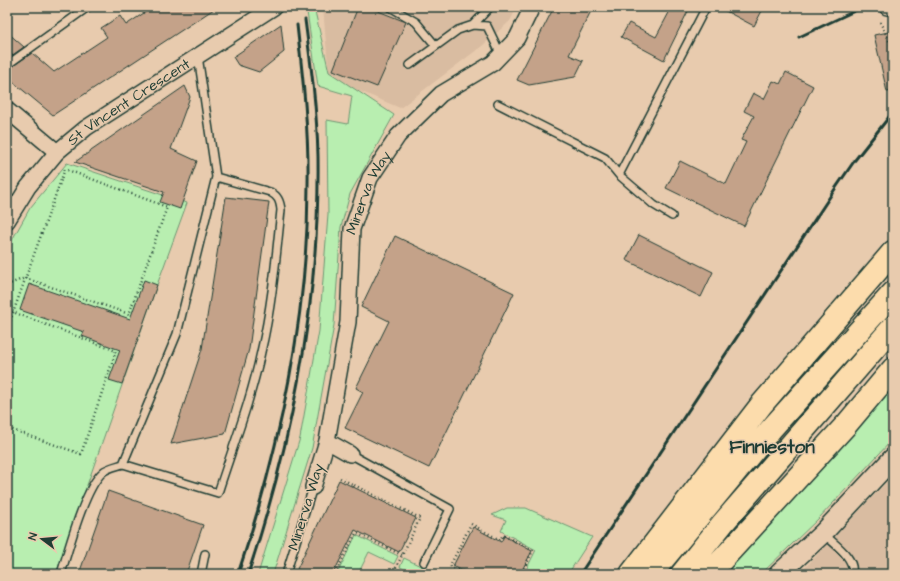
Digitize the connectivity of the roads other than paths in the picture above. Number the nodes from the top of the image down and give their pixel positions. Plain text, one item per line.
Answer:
1 (88, 7) edge
2 (274, 7) edge
3 (390, 7) edge
4 (490, 7) edge
5 (532, 7) edge
6 (706, 7) edge
7 (887, 7) edge
8 (893, 7) edge
9 (473, 25) junction
10 (436, 46) junction
11 (198, 55) junction
12 (501, 55) junction
13 (7, 65) edge
14 (410, 65) dead end
15 (498, 104) dead end
16 (7, 110) edge
17 (57, 152) junction
18 (619, 175) junction
19 (216, 177) junction
20 (672, 216) dead end
21 (7, 221) edge
22 (893, 252) edge
23 (893, 293) edge
24 (893, 327) edge
25 (893, 369) edge
26 (327, 441) junction
27 (350, 454) joint
28 (893, 458) edge
29 (123, 464) junction
30 (313, 487) joint
31 (823, 533) junction
32 (205, 554) dead end
33 (424, 562) dead end
34 (60, 574) edge
35 (201, 574) edge
36 (286, 574) edge
37 (631, 574) edge
38 (651, 574) edge
39 (682, 574) edge
40 (710, 574) edge
41 (779, 574) edge
42 (852, 574) edge

1 - 13 lane
2 - 11 street, St Vincent Crescent
3 - 10 lane
4 - 9 lane
5 - 12 street, Minerva Way
6 - 18 lane
7 - 8 street
9 - 10 lane
9 - 12 lane
10 - 14 lane
11 - 17 street, St Vincent Crescent
11 - 19 lane
12 - 26 street, Minerva Way
15 - 18 lane
16 - 17 street
17 - 21 street, St Vincent Crescent
18 - 20 lane
19 - 29 lane
19 - 29 lane
22 - 37 main road
23 - 38 main road
24 - 39 main road
25 - 40 main road
26 - 27 street, Minerva Way
26 - 30 street, Minerva Way
27 - 33 lane
28 - 31 street
29 - 34 lane
30 - 36 lane, Minerva Way
31 - 41 street
31 - 42 lane
32 - 35 lane

